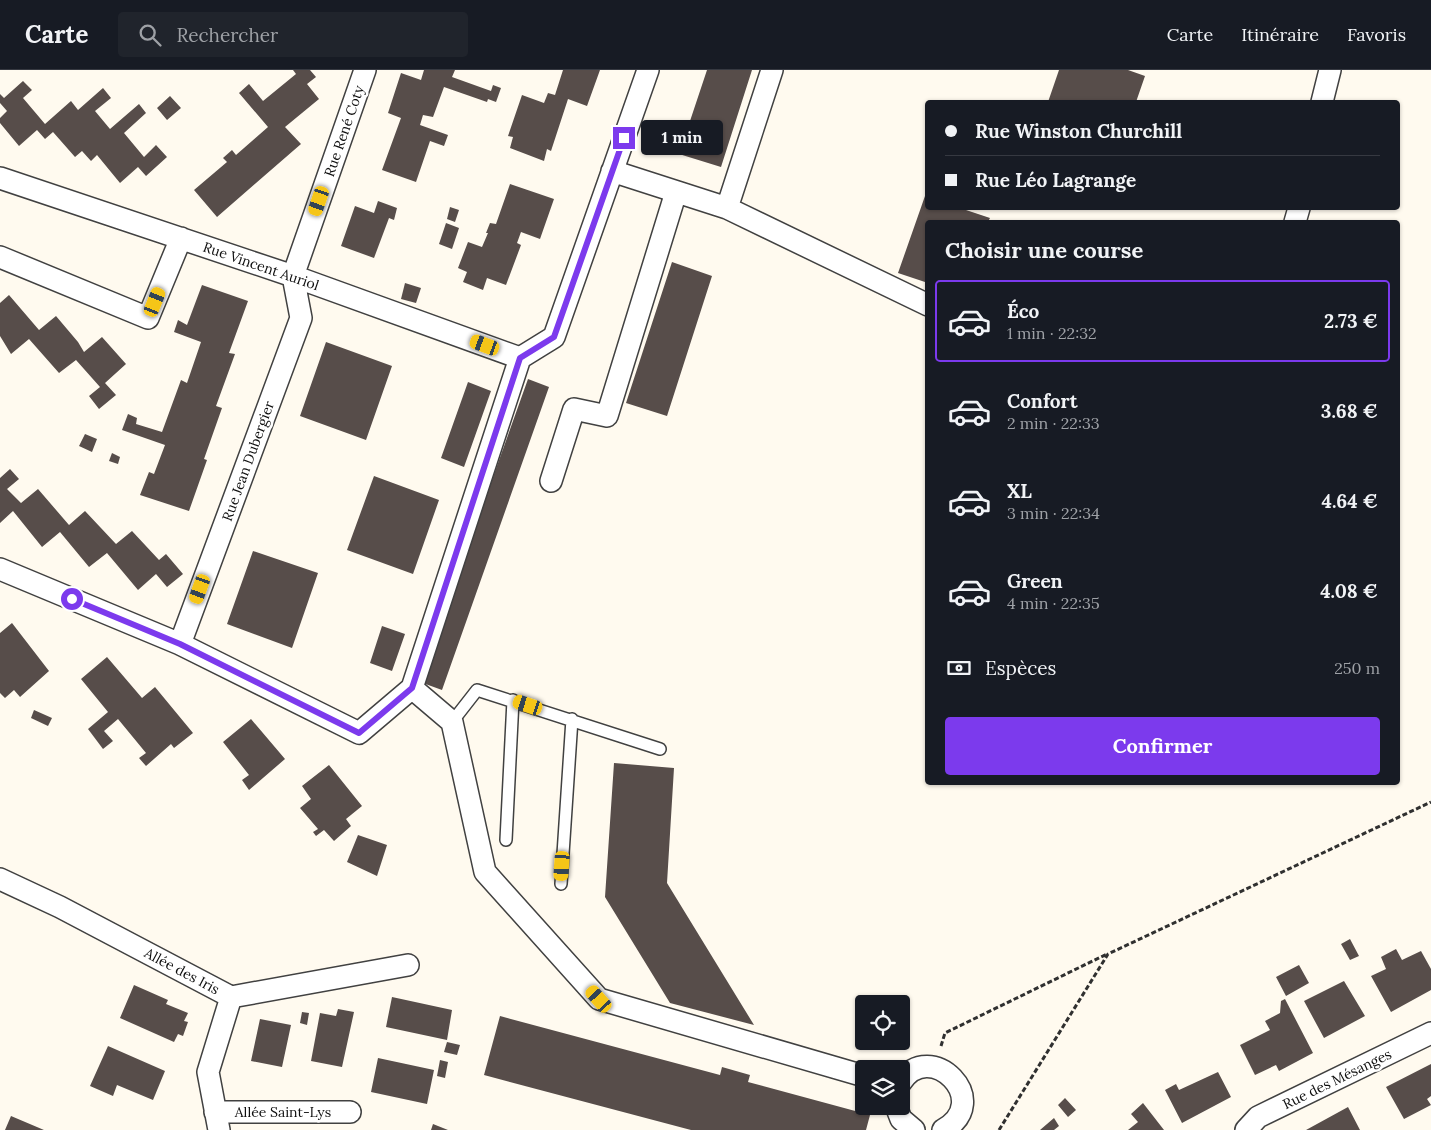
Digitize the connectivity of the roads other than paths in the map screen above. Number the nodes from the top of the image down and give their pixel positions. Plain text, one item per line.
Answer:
1 (365, 70) edge
2 (648, 70) edge
3 (772, 70) edge
4 (1330, 70) edge
5 (1322, 100) edge
6 (612, 171) junction
7 (0, 178) edge
8 (676, 192) junction
9 (728, 208) junction
10 (181, 238) junction
11 (0, 257) edge
12 (293, 276) junction
13 (925, 304) edge
14 (520, 358) junction
15 (551, 481) dead end
16 (0, 569) edge
17 (180, 644) junction
18 (412, 688) junction
19 (513, 700) junction
20 (572, 719) junction
21 (452, 722) junction
22 (660, 750) dead end
23 (506, 840) dead end
24 (0, 879) edge
25 (561, 884) dead end
26 (408, 965) dead end
27 (231, 997) junction
28 (1431, 1033) edge
29 (855, 1073) edge
30 (910, 1073) edge
31 (350, 1112) dead end
32 (899, 1115) edge
33 (217, 1121) edge
34 (914, 1130) edge
35 (944, 1130) edge
36 (1246, 1130) edge

1 - 12 street, Rue René Coty
2 - 6 street
3 - 9 street
4 - 5 street
6 - 8 street
6 - 14 street
7 - 10 street, Rue Vincent Auriol
8 - 9 street
8 - 15 street
9 - 13 street
10 - 11 street
10 - 12 street, Rue Vincent Auriol
12 - 14 street, Rue Vincent Auriol
12 - 17 street, Rue Jean Dubergier
14 - 18 street
16 - 17 street
17 - 18 street
18 - 21 street
19 - 20 lane
19 - 21 lane
19 - 23 lane
20 - 22 lane
20 - 25 lane
21 - 29 street
24 - 27 street, Allée des Iris
26 - 27 street, Allée des Iris
27 - 33 street, Allée Saint-Lys
28 - 36 street, Rue des Mésanges
30 - 35 street
31 - 33 street, Allée Saint-Lys
32 - 34 street

